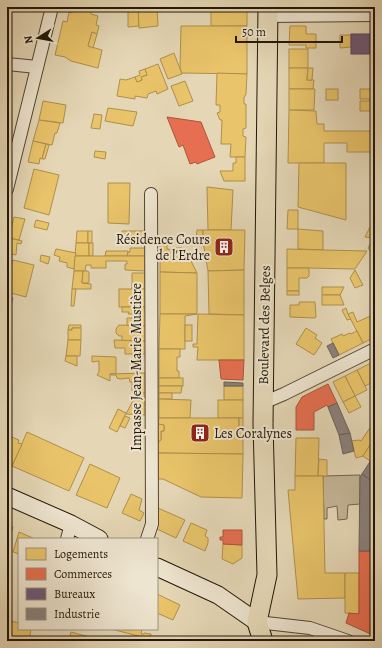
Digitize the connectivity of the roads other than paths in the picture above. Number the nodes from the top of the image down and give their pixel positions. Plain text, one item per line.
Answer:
1 (52, 7) edge
2 (268, 11) edge
3 (375, 15) edge
4 (7, 64) edge
5 (37, 67) junction
6 (7, 189) edge
7 (151, 194) dead end
8 (375, 349) edge
9 (263, 403) junction
10 (7, 496) edge
11 (69, 532) edge
12 (96, 538) edge
13 (147, 538) edge
14 (158, 567) edge
15 (257, 622) junction
16 (262, 641) edge
17 (348, 641) edge

1 - 5 street
2 - 3 street
2 - 9 main road, Boulevard des Belges
4 - 5 street
5 - 6 street
7 - 13 street, Impasse Jean-Marie Mustière
8 - 9 street
9 - 15 main road, Boulevard des Belges
10 - 11 street
11 - 12 street
14 - 15 street
15 - 16 main road, Boulevard des Belges
15 - 17 street

